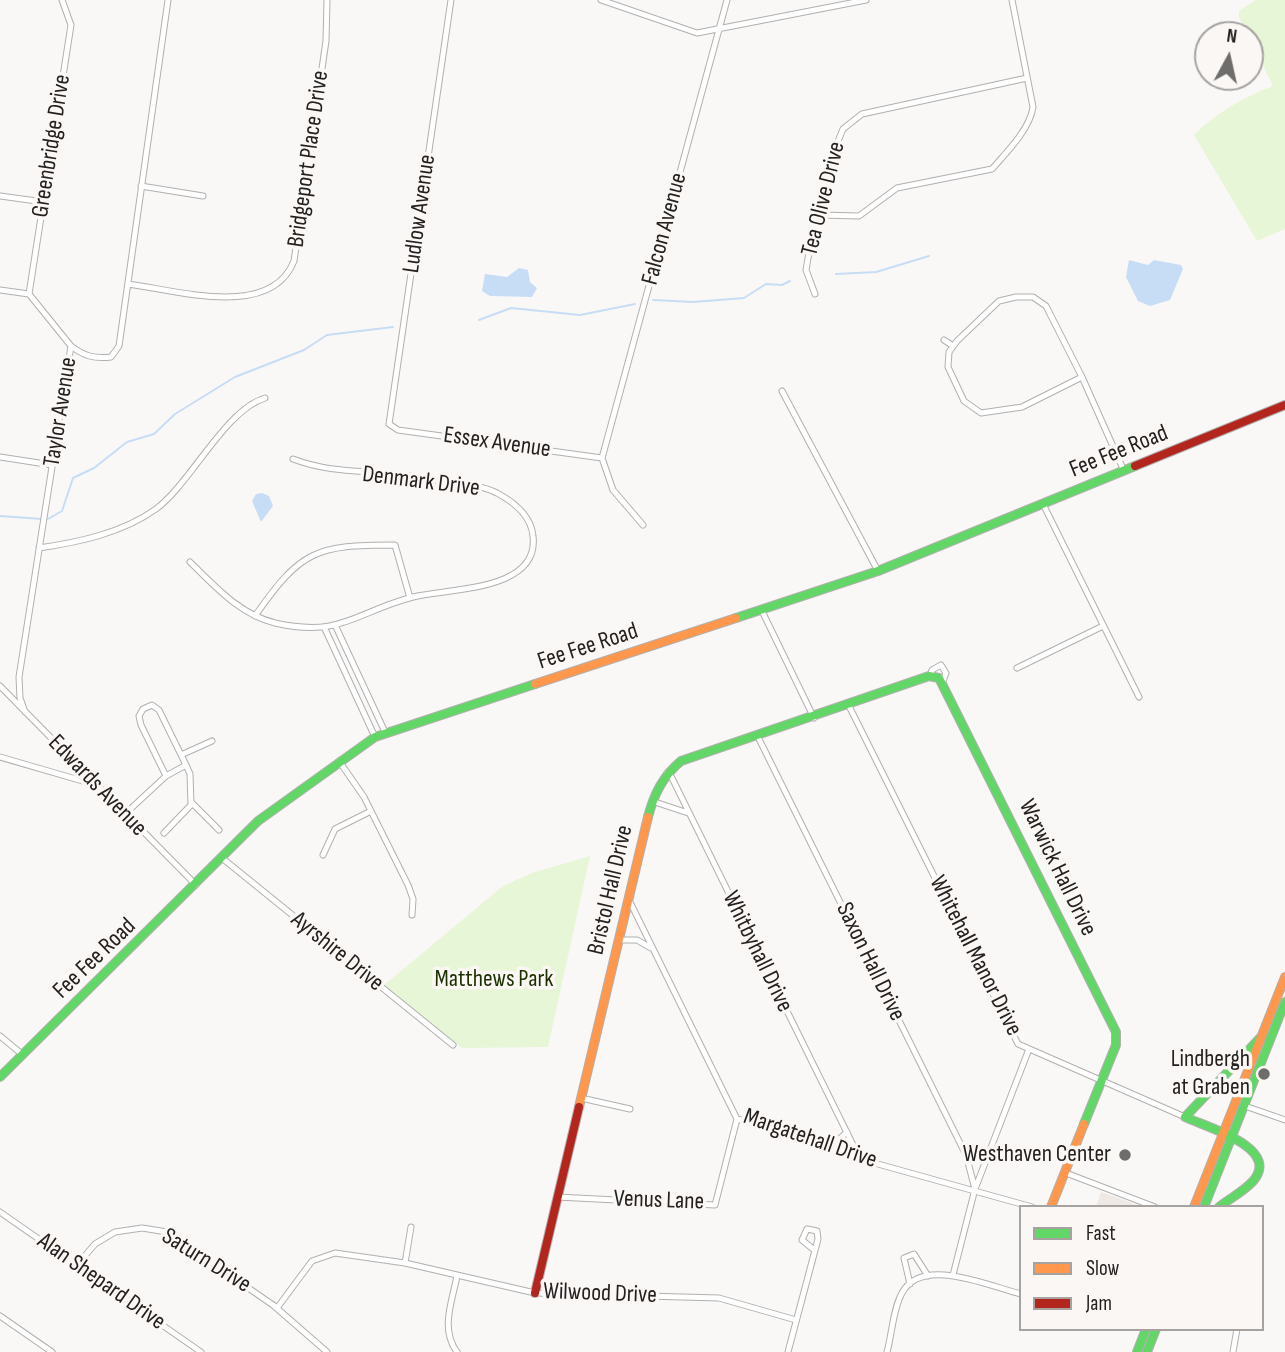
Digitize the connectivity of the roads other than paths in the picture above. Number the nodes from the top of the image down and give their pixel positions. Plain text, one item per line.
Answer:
1 (62, 0) edge
2 (168, 0) edge
3 (327, 0) edge
4 (451, 0) edge
5 (601, 0) edge
6 (727, 0) edge
7 (866, 0) edge
8 (1012, 0) edge
9 (717, 32) junction
10 (1027, 78) junction
11 (141, 186) junction
12 (0, 196) edge
13 (203, 196) dead end
14 (44, 202) junction
15 (820, 215) junction
16 (128, 284) junction
17 (0, 289) edge
18 (29, 294) junction
19 (815, 294) dead end
20 (943, 340) dead end
21 (71, 346) junction
22 (953, 346) junction
23 (1082, 377) junction
24 (782, 391) dead end
25 (265, 398) dead end
26 (1285, 405) edge
27 (392, 428) joint
28 (0, 457) edge
29 (602, 458) junction
30 (293, 459) dead end
31 (52, 465) junction
32 (1125, 471) junction
33 (1043, 504) junction
34 (643, 525) dead end
35 (39, 548) junction
36 (190, 562) dead end
37 (878, 571) junction
38 (410, 598) junction
39 (762, 611) junction
40 (255, 616) junction
41 (1103, 626) junction
42 (336, 627) junction
43 (325, 629) junction
44 (1017, 668) dead end
45 (0, 686) edge
46 (1139, 697) dead end
47 (849, 706) junction
48 (24, 712) junction
49 (814, 718) junction
50 (385, 732) junction
51 (375, 737) junction
52 (758, 737) junction
53 (212, 741) dead end
54 (181, 755) junction
55 (0, 757) edge
56 (339, 761) junction
57 (186, 765) junction
58 (667, 773) junction
59 (166, 776) junction
60 (96, 785) junction
61 (652, 801) junction
62 (191, 802) junction
63 (371, 811) junction
64 (688, 813) junction
65 (125, 814) junction
66 (219, 830) dead end
67 (164, 833) dead end
68 (323, 855) dead end
69 (222, 858) junction
70 (196, 885) junction
71 (629, 900) junction
72 (412, 915) dead end
73 (619, 940) junction
74 (654, 949) junction
75 (1285, 977) edge
76 (1285, 1002) edge
77 (0, 1036) edge
78 (1262, 1036) junction
79 (453, 1045) dead end
80 (1029, 1049) junction
81 (23, 1055) junction
82 (0, 1077) edge
83 (1103, 1079) junction
84 (581, 1098) junction
85 (1244, 1105) junction
86 (631, 1109) dead end
87 (1185, 1117) junction
88 (737, 1119) junction
89 (1285, 1120) edge
90 (847, 1132) junction
91 (1227, 1136) junction
92 (828, 1148) junction
93 (860, 1159) junction
94 (1066, 1173) junction
95 (975, 1189) junction
96 (557, 1198) junction
97 (1026, 1205) edge
98 (1052, 1205) edge
99 (1150, 1205) edge
100 (1195, 1205) edge
101 (1205, 1205) edge
102 (1222, 1205) edge
103 (0, 1212) edge
104 (411, 1227) dead end
105 (813, 1249) dead end
106 (405, 1263) junction
107 (76, 1265) junction
108 (953, 1275) junction
109 (457, 1276) junction
110 (928, 1276) junction
111 (910, 1284) junction
112 (535, 1293) junction
113 (1019, 1293) edge
114 (277, 1307) junction
115 (0, 1316) edge
116 (796, 1320) junction
117 (1145, 1331) edge
118 (1155, 1331) edge
119 (1237, 1331) edge
120 (52, 1352) edge
121 (201, 1352) edge
122 (327, 1352) edge
123 (457, 1352) edge
124 (788, 1352) edge
125 (887, 1352) edge
126 (1137, 1352) edge
127 (1147, 1352) edge
128 (1233, 1352) edge

1 - 14 street, Greenbridge Drive
2 - 11 street, Taylor Avenue
3 - 16 street, Bridgeport Place Drive
4 - 27 street, Ludlow Avenue
5 - 9 street
6 - 9 street, Falcon Avenue
7 - 9 street
8 - 10 street
9 - 29 street, Falcon Avenue
10 - 15 street, Tea Olive Drive
10 - 15 street
11 - 13 street
11 - 16 street, Taylor Avenue
12 - 14 street
14 - 18 street, Greenbridge Drive
15 - 19 street, Tea Olive Drive
16 - 21 street, Taylor Avenue
17 - 18 street
18 - 21 street
20 - 22 street
21 - 31 street, Taylor Avenue
22 - 23 street
22 - 23 street
23 - 32 street
24 - 37 street
25 - 35 street
26 - 32 main road, Fee Fee Road
27 - 29 street, Essex Avenue
28 - 31 street
29 - 34 street
30 - 38 street, Denmark Drive
31 - 35 street, Taylor Avenue
32 - 33 main road, Fee Fee Road
33 - 37 main road, Fee Fee Road
33 - 41 street
35 - 48 street, Taylor Avenue
36 - 40 street
37 - 39 main road, Fee Fee Road
38 - 40 street
38 - 42 street
39 - 49 street
39 - 50 main road, Fee Fee Road
40 - 43 street
41 - 44 street
41 - 46 street
42 - 43 street
42 - 50 street
43 - 51 street
45 - 48 street, Edwards Avenue
47 - 49 main road
47 - 80 street, Whitehall Manor Drive
47 - 83 main road, Warwick Hall Drive
48 - 60 street, Edwards Avenue
49 - 52 main road
50 - 51 main road, Fee Fee Road
51 - 56 main road, Fee Fee Road
52 - 58 main road
52 - 95 street, Saxon Hall Drive
53 - 54 street
54 - 57 street
54 - 59 street
55 - 60 street
56 - 63 street
56 - 69 main road, Fee Fee Road
57 - 59 street
57 - 62 street
58 - 61 main road, Bristol Hall Drive
58 - 64 street, Whitbyhall Drive
59 - 65 street
60 - 65 street, Edwards Avenue
61 - 64 street
61 - 71 main road, Bristol Hall Drive
62 - 66 street
62 - 67 street
63 - 68 street
63 - 72 street
64 - 90 street, Whitbyhall Drive
65 - 70 street, Edwards Avenue
69 - 70 main road, Fee Fee Road
69 - 79 street, Ayrshire Drive
70 - 81 main road, Fee Fee Road
71 - 73 main road, Bristol Hall Drive
71 - 74 street, Margatehall Drive
73 - 74 street
73 - 84 main road, Bristol Hall Drive
74 - 88 street, Margatehall Drive
75 - 78 main road
76 - 85 main road
77 - 81 street
78 - 87 main road
78 - 91 main road
80 - 83 street, Whitehall Manor Drive
80 - 95 street
81 - 82 main road, Fee Fee Road
83 - 87 street, Whitehall Manor Drive
83 - 94 main road, Warwick Hall Drive
84 - 86 street
84 - 96 main road, Bristol Hall Drive
85 - 89 street
85 - 91 main road
87 - 91 main road
88 - 92 street, Margatehall Drive
88 - 96 street, Venus Lane
90 - 92 street
90 - 93 street, Whitbyhall Drive
91 - 100 main road
91 - 101 main road
91 - 102 main road
92 - 93 street, Margatehall Drive
93 - 95 street, Margatehall Drive
94 - 98 main road, Warwick Hall Drive
94 - 99 street
95 - 97 street, Margatehall Drive
95 - 108 street
96 - 112 main road, Bristol Hall Drive
103 - 107 street, Alan Shepard Drive
104 - 106 street
105 - 116 street
106 - 109 street, Wilwood Drive
106 - 114 street, Wilwood Drive
107 - 114 street, Saturn Drive
107 - 121 street, Alan Shepard Drive
108 - 110 street
108 - 113 street
109 - 112 street, Wilwood Drive
109 - 123 street
110 - 111 street
110 - 111 street
111 - 125 street
112 - 116 street, Wilwood Drive
114 - 122 street, Saturn Drive
115 - 120 street
116 - 124 street
117 - 126 main road
118 - 127 main road
119 - 128 street

